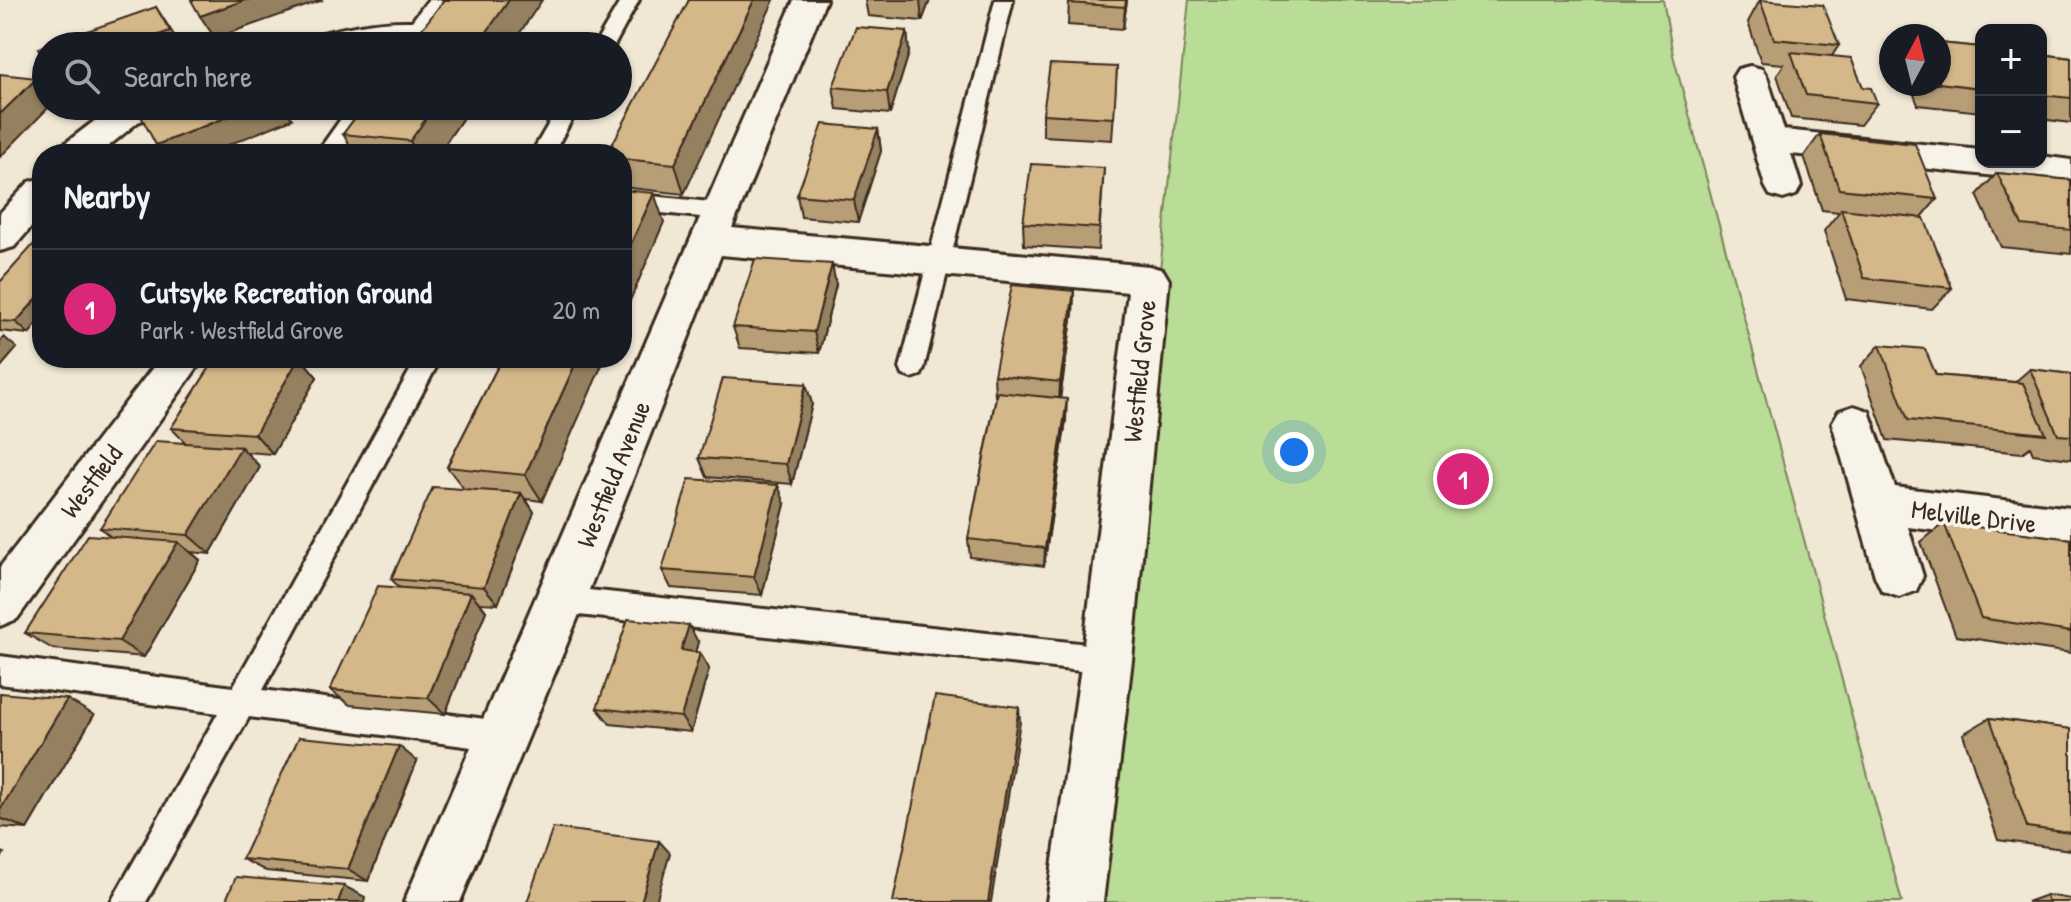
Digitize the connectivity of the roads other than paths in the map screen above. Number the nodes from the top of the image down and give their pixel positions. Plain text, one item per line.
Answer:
1 (444, 0) edge
2 (630, 0) edge
3 (810, 0) edge
4 (1004, 0) edge
5 (374, 32) edge
6 (397, 32) edge
7 (421, 32) edge
8 (612, 32) edge
9 (1750, 77) dead end
10 (118, 120) edge
11 (358, 120) edge
12 (561, 120) edge
13 (1770, 140) junction
14 (88, 144) edge
15 (341, 144) edge
16 (548, 144) edge
17 (2071, 172) edge
18 (1783, 186) dead end
19 (32, 202) edge
20 (632, 204) edge
21 (714, 225) junction
22 (0, 237) edge
23 (938, 259) junction
24 (176, 368) edge
25 (424, 368) edge
26 (912, 368) dead end
27 (1854, 423) dead end
28 (1877, 504) junction
29 (2071, 528) edge
30 (1899, 576) dead end
31 (561, 600) junction
32 (0, 604) edge
33 (1107, 660) junction
34 (0, 670) edge
35 (241, 702) junction
36 (501, 736) junction
37 (128, 902) edge
38 (432, 902) edge
39 (1075, 902) edge

1 - 7 street
2 - 8 lane
3 - 21 street, Westfield Avenue
4 - 23 lane
5 - 6 street
9 - 13 street
10 - 14 street
11 - 15 street
12 - 16 lane
13 - 17 street
13 - 18 street
19 - 22 street
20 - 21 lane
21 - 23 street, Westfield Grove
21 - 31 street, Westfield Avenue
23 - 26 lane
23 - 33 street, Westfield Grove
24 - 32 street, Westfield
25 - 35 lane
27 - 28 street
28 - 29 street, Melville Drive
28 - 30 street
31 - 33 lane
31 - 36 street, Westfield Avenue
33 - 39 street, Westfield Grove
34 - 35 lane
35 - 36 lane
35 - 37 lane
36 - 38 street, Westfield Avenue

